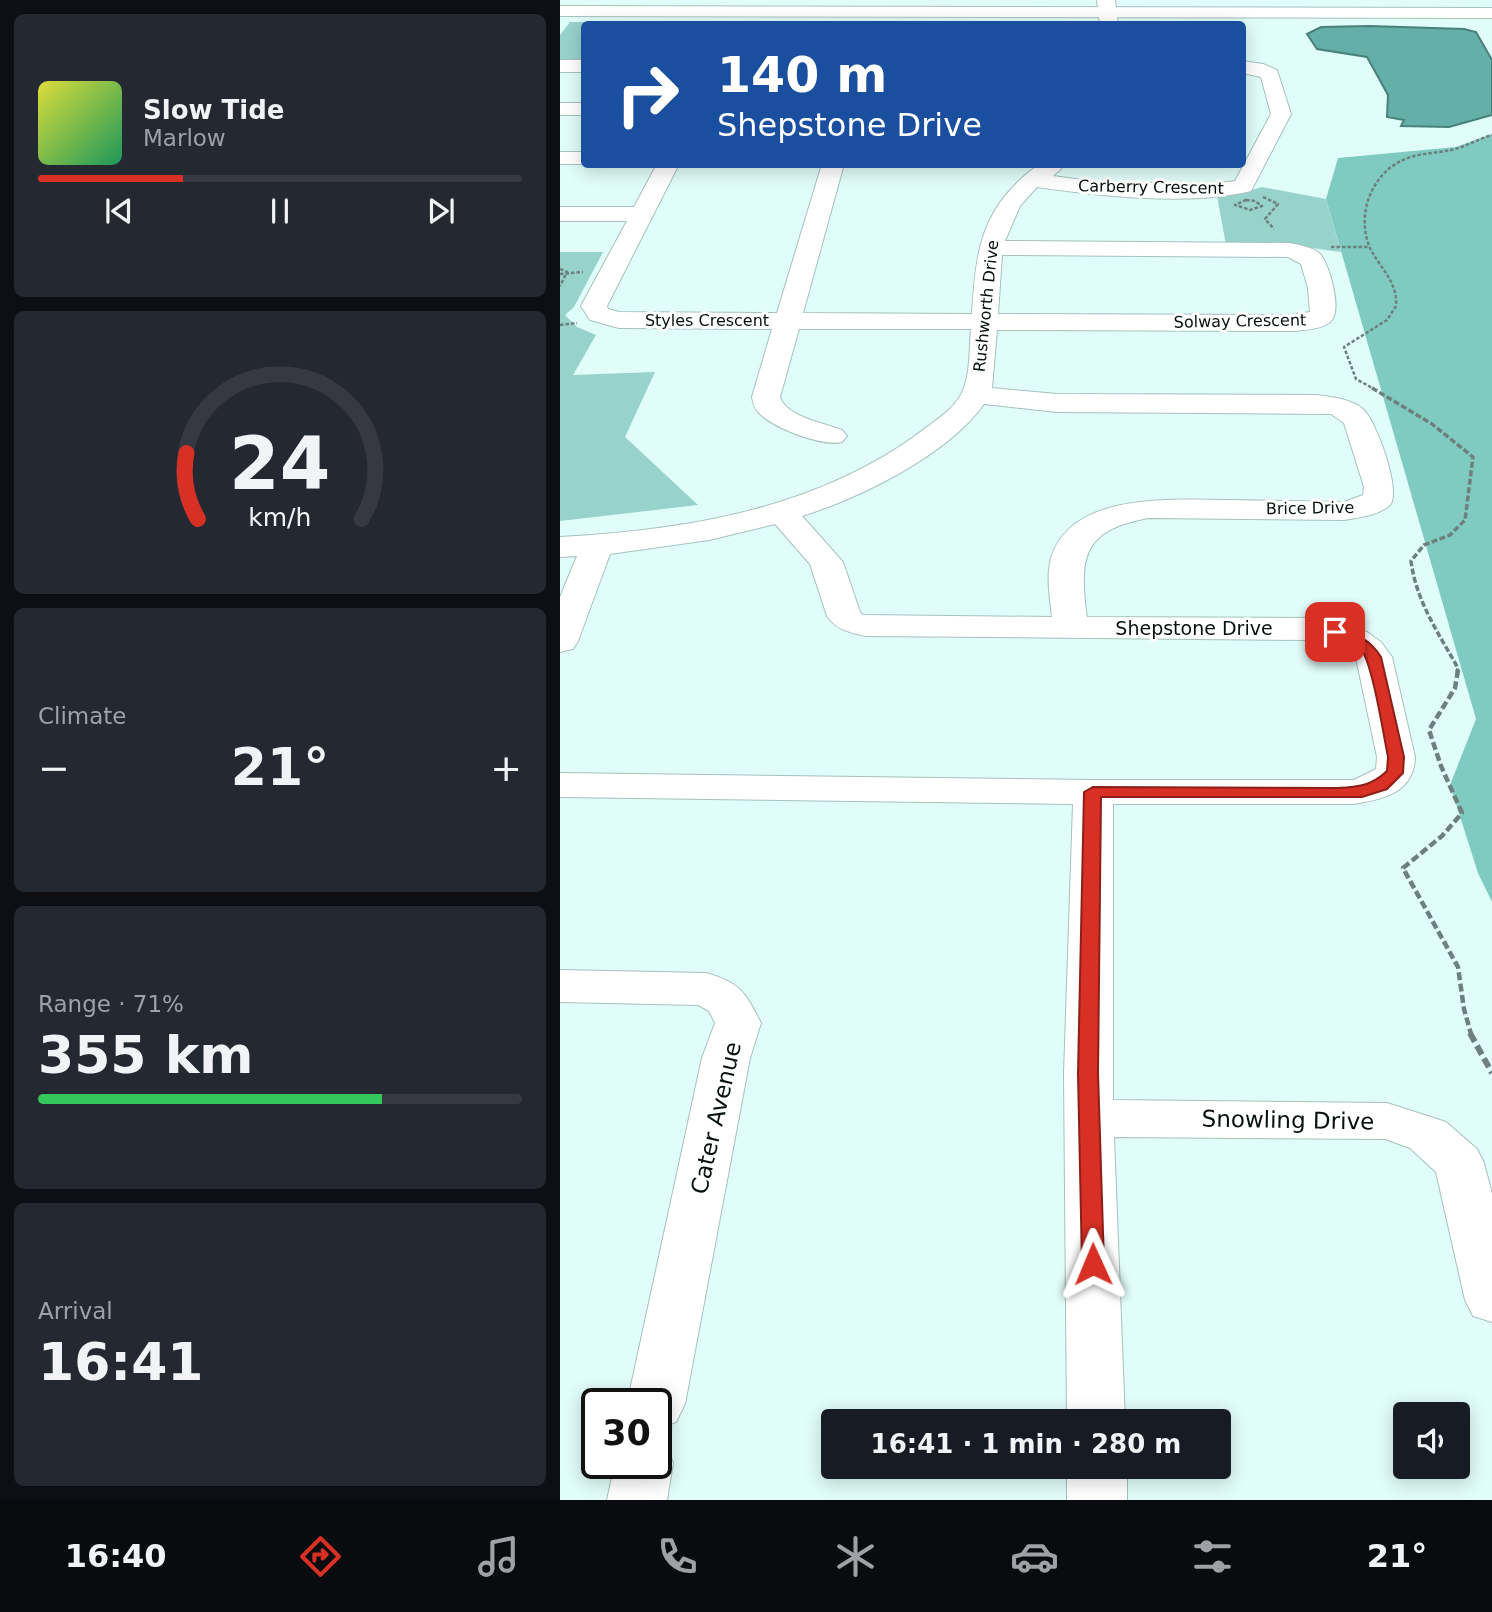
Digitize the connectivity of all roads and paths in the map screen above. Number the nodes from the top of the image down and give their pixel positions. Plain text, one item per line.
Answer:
1 (560, 11) edge
2 (1107, 12) edge
3 (1492, 13) edge
4 (560, 66) edge
5 (581, 66) edge
6 (1246, 67) edge
7 (560, 109) edge
8 (581, 109) edge
9 (1492, 135) edge
10 (560, 158) edge
11 (581, 158) edge
12 (666, 168) edge
13 (832, 168) edge
14 (1044, 172) edge
15 (1256, 195) dead end
16 (1262, 204) dead end
17 (1278, 204) junction
18 (560, 214) edge
19 (642, 214) junction
20 (1275, 229) dead end
21 (990, 248) junction
22 (560, 271) edge
23 (567, 272) junction
24 (591, 272) dead end
25 (560, 286) edge
26 (788, 320) junction
27 (986, 321) junction
28 (578, 323) dead end
29 (560, 325) edge
30 (976, 395) junction
31 (832, 436) dead end
32 (782, 513) junction
33 (597, 546) junction
34 (560, 547) edge
35 (1072, 627) junction
36 (560, 641) edge
37 (560, 785) edge
38 (1093, 792) junction
39 (560, 986) edge
40 (1492, 1073) edge
41 (1089, 1118) junction
42 (1492, 1300) edge
43 (659, 1388) edge
44 (1096, 1409) edge
45 (641, 1479) edge
46 (1097, 1479) edge
47 (637, 1500) edge
48 (1097, 1500) edge

1 - 2 street
2 - 3 street
4 - 5 street
6 - 14 street, Carberry Crescent
7 - 8 street
9 - 40 path
10 - 11 street
12 - 19 street, Styles Crescent
13 - 26 street
14 - 21 street, Rushworth Drive
15 - 17 path
16 - 17 path
17 - 20 path
18 - 19 street
19 - 26 street, Styles Crescent
21 - 27 street, Rushworth Drive
21 - 27 street, Solway Crescent
22 - 23 path
23 - 24 path
23 - 25 path
26 - 27 street, Styles Crescent
26 - 31 street
27 - 30 street, Rushworth Drive
28 - 29 path
30 - 32 street, Rushworth Drive
30 - 35 street, Brice Drive
32 - 33 street, Rushworth Drive
32 - 35 street, Shepstone Drive
33 - 34 street, Rushworth Drive
33 - 36 street
35 - 38 street, Shepstone Drive
37 - 38 street, Shepstone Drive
38 - 41 street
39 - 43 street, Cater Avenue
41 - 42 street, Snowling Drive
41 - 44 street
45 - 47 street
46 - 48 street

